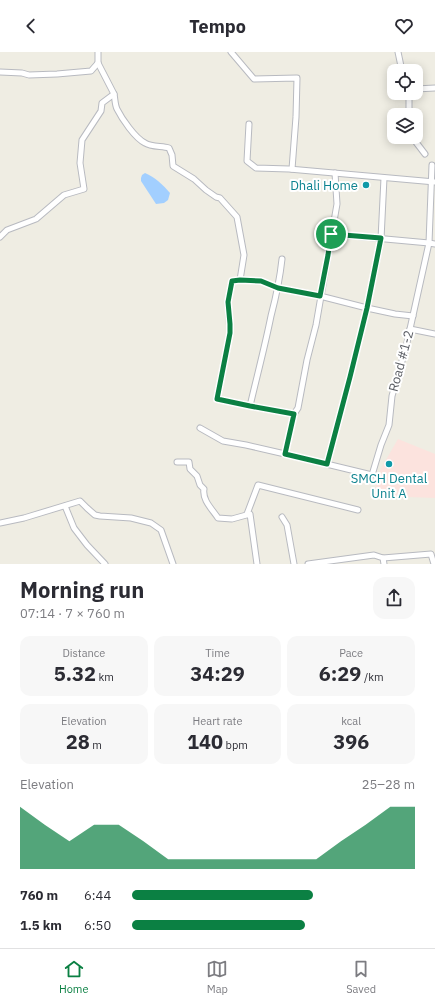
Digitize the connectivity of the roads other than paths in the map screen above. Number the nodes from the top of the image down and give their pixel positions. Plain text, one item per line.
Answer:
1 (98, 52) edge
2 (231, 52) edge
3 (398, 52) edge
4 (98, 63) junction
5 (400, 64) edge
6 (0, 72) edge
7 (435, 88) edge
8 (423, 89) edge
9 (114, 94) junction
10 (249, 124) dead end
11 (417, 144) edge
12 (425, 154) dead end
13 (432, 165) dead end
14 (292, 169) junction
15 (336, 173) junction
16 (384, 178) junction
17 (433, 182) edge
18 (331, 234) junction
19 (0, 237) edge
20 (381, 238) junction
21 (432, 243) edge
22 (282, 259) dead end
23 (240, 280) junction
24 (278, 288) junction
25 (320, 296) junction
26 (367, 308) junction
27 (413, 316) junction
28 (410, 329) junction
29 (435, 334) edge
30 (250, 406) junction
31 (294, 414) junction
32 (200, 428) dead end
33 (285, 454) junction
34 (177, 462) dead end
35 (327, 464) junction
36 (65, 506) junction
37 (358, 510) dead end
38 (247, 514) junction
39 (282, 517) dead end
40 (0, 524) edge
41 (384, 561) edge
42 (105, 564) edge
43 (173, 564) edge
44 (257, 564) edge
45 (294, 564) edge
46 (308, 564) edge
47 (434, 564) edge

1 - 4 street
2 - 14 street
3 - 5 street
4 - 6 street
4 - 9 street
7 - 8 street
9 - 19 street
9 - 23 street
10 - 14 street
11 - 12 street
13 - 17 street
14 - 15 street
15 - 16 street
15 - 18 street
16 - 17 street
16 - 20 street
17 - 21 street
18 - 20 street
18 - 25 street
20 - 21 street
20 - 26 street
21 - 27 street
22 - 24 street
23 - 24 street, Road #1-2
23 - 30 street
24 - 25 street, Road #1-2
24 - 30 street
25 - 26 street, Road #1-2
25 - 31 street
26 - 27 street, Road #1-2
26 - 35 street
27 - 28 street, Road #1-2
28 - 29 street
28 - 35 street, Road #1-2
30 - 31 street
31 - 33 street
32 - 33 street
33 - 35 street
34 - 38 street
36 - 40 street
36 - 42 street
36 - 43 street
37 - 38 street
38 - 44 street
39 - 45 street
41 - 46 street
41 - 47 street

